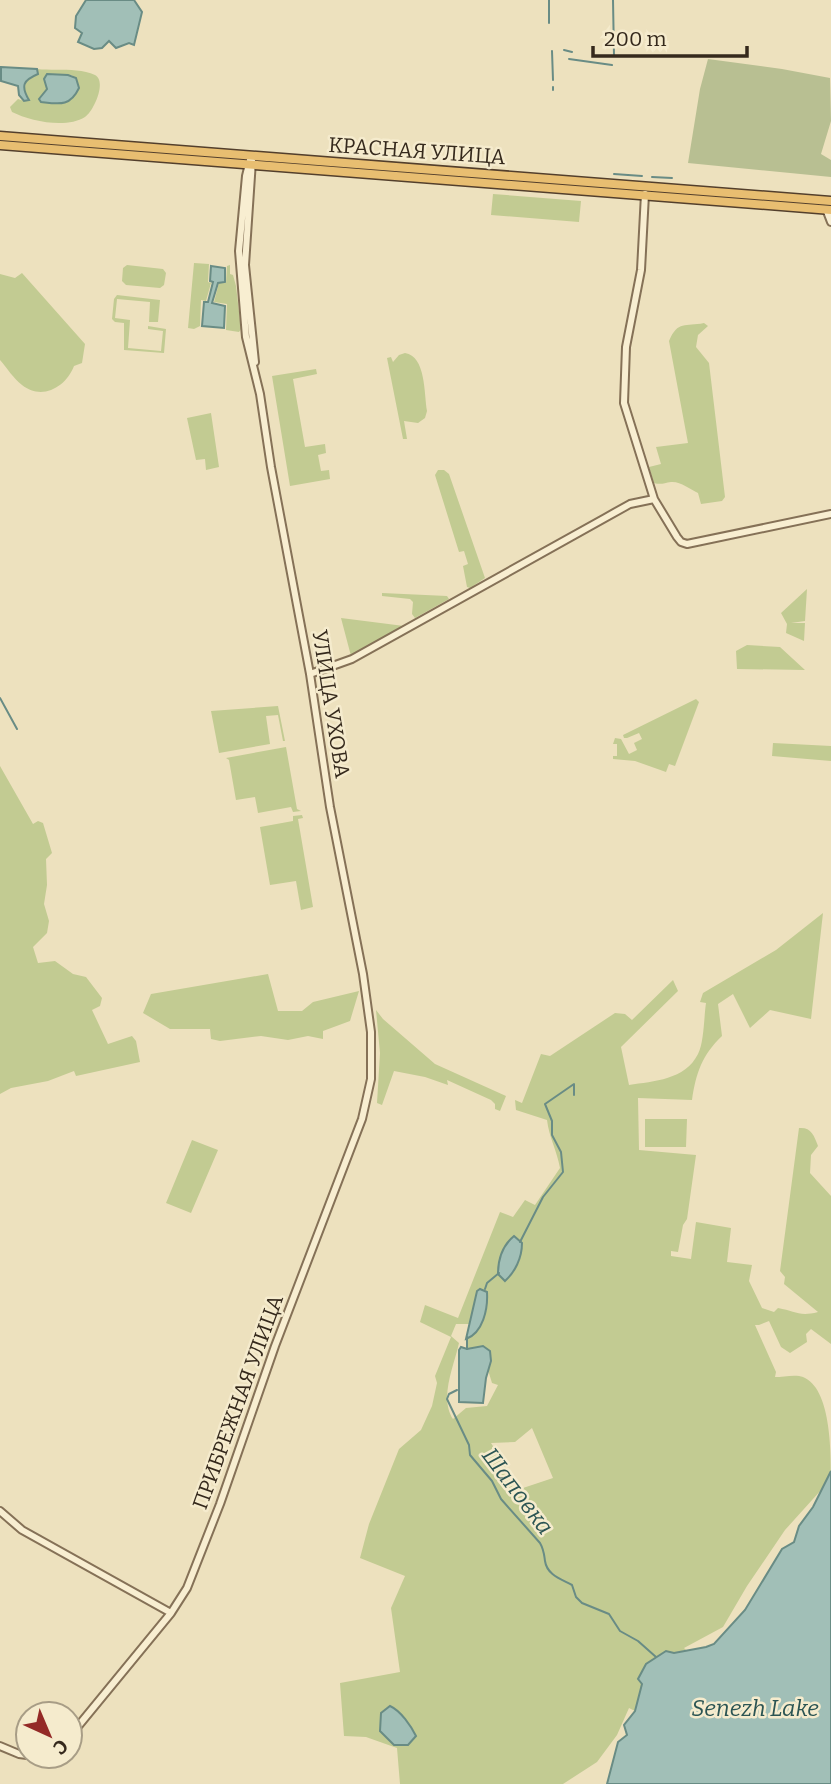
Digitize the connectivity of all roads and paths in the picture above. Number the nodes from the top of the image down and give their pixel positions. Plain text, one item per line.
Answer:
1 (0, 136) edge
2 (0, 145) edge
3 (251, 161) junction
4 (233, 162) junction
5 (275, 166) junction
6 (249, 176) junction
7 (645, 190) junction
8 (829, 207) edge
9 (831, 222) edge
10 (653, 499) junction
11 (831, 514) edge
12 (310, 674) junction
13 (372, 1046) joint
14 (0, 1511) edge
15 (172, 1613) junction
16 (84, 1719) edge

1 - 3 highway, КРАСНАЯ УЛИЦА
2 - 4 highway, КРАСНАЯ УЛИЦА
3 - 4 highway, КРАСНАЯ УЛИЦА
3 - 5 highway, КРАСНАЯ УЛИЦА
3 - 6 street, УЛИЦА УХОВА
3 - 7 highway, КРАСНАЯ УЛИЦА
4 - 6 street
5 - 6 street
5 - 7 highway, КРАСНАЯ УЛИЦА
6 - 12 street, УЛИЦА УХОВА
7 - 8 highway, КРАСНАЯ УЛИЦА
7 - 10 street
8 - 9 street
10 - 11 street
10 - 12 street
12 - 13 street, УЛИЦА УХОВА
13 - 15 street, ПРИБРЕЖНАЯ УЛИЦА
14 - 15 street
15 - 16 street, ПРИБРЕЖНАЯ УЛИЦА

